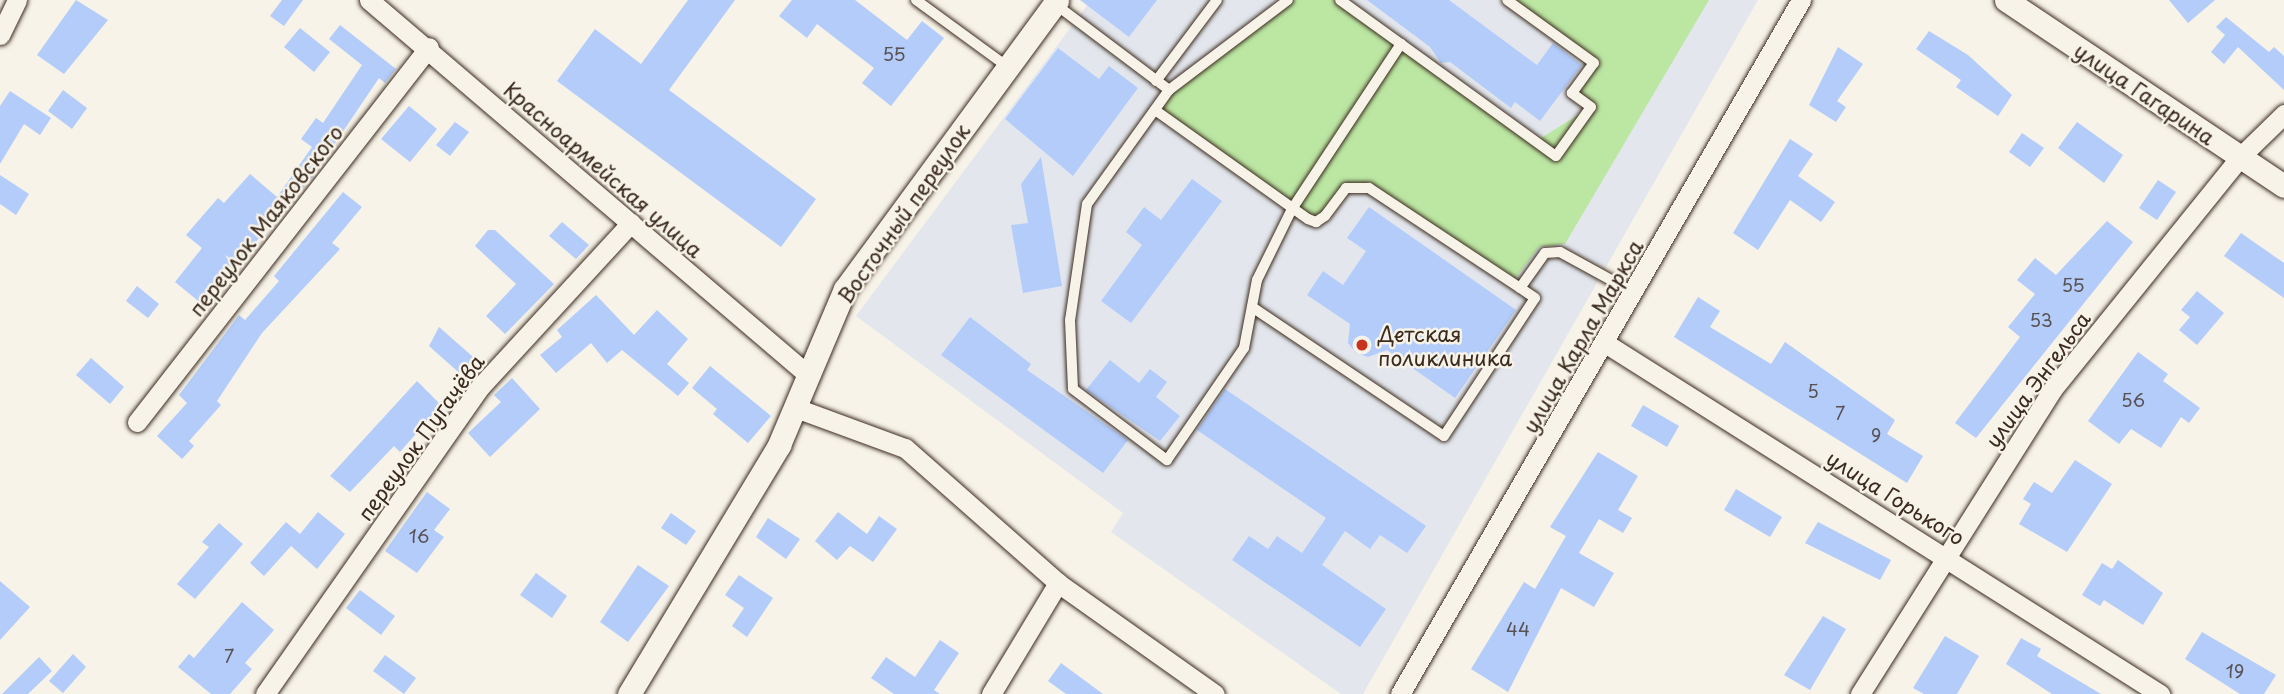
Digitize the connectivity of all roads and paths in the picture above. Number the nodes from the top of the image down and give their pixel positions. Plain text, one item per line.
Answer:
1 (17, 0) edge
2 (369, 0) edge
3 (916, 0) edge
4 (1217, 0) edge
5 (1289, 0) edge
6 (1340, 0) edge
7 (1507, 0) edge
8 (1801, 0) edge
9 (2006, 0) edge
10 (1056, 2) edge
11 (0, 35) edge
12 (1401, 44) junction
13 (429, 47) junction
14 (1008, 66) junction
15 (1156, 80) junction
16 (1169, 90) junction
17 (1155, 110) junction
18 (2284, 114) edge
19 (2241, 157) junction
20 (2284, 186) edge
21 (1293, 209) junction
22 (631, 223) junction
23 (1520, 288) junction
24 (1633, 292) junction
25 (1252, 307) junction
26 (1605, 343) junction
27 (807, 374) junction
28 (796, 408) junction
29 (137, 422) dead end
30 (1944, 554) junction
31 (1058, 583) junction
32 (265, 694) edge
33 (629, 694) edge
34 (991, 694) edge
35 (1215, 694) edge
36 (1400, 694) edge
37 (1860, 694) edge
38 (2160, 694) edge

1 - 11 street
2 - 13 street, Красноармейская улица
3 - 14 lane
4 - 15 lane
5 - 16 lane
6 - 12 lane
7 - 12 lane
8 - 24 street, улица Карла Маркса
9 - 19 street, улица Гагарина
10 - 14 street, Восточный переулок
10 - 15 lane
12 - 21 lane
13 - 22 street, Красноармейская улица
13 - 29 street, переулок Маяковского
14 - 27 street, Восточный переулок
15 - 16 lane
16 - 17 lane
17 - 21 lane
17 - 25 lane
18 - 19 street, улица Энгельса
19 - 20 street, улица Гагарина
19 - 30 street, улица Энгельса
21 - 23 lane
21 - 25 lane
22 - 27 street, Красноармейская улица
22 - 32 street, переулок Пугачёва
23 - 24 lane
23 - 25 lane
24 - 26 street, улица Карла Маркса
26 - 30 street, улица Горького
26 - 36 street, улица Карла Маркса
27 - 28 street, Восточный переулок
28 - 31 street
28 - 33 street, Восточный переулок
30 - 37 street, улица Энгельса
30 - 38 street, улица Горького
31 - 34 street
31 - 35 street

